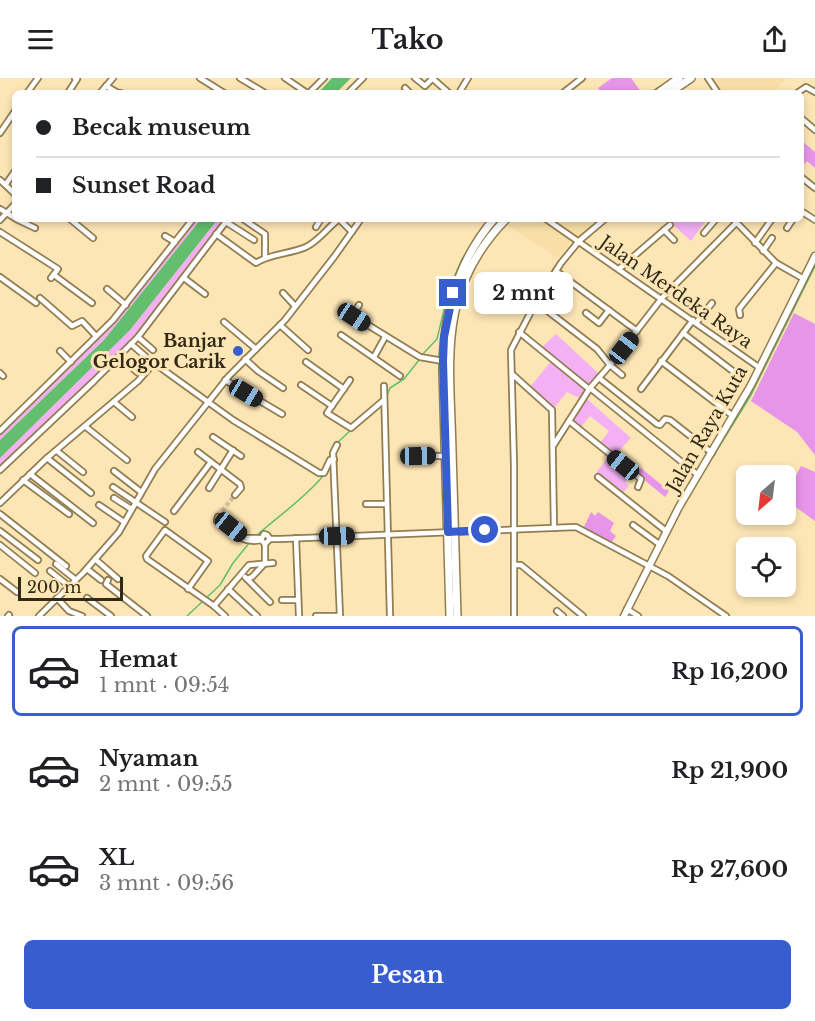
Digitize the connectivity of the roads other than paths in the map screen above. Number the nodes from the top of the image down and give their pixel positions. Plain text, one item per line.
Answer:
1 (75, 78) edge
2 (200, 78) edge
3 (240, 78) edge
4 (285, 78) edge
5 (324, 78) edge
6 (363, 78) edge
7 (415, 78) edge
8 (432, 78) edge
9 (582, 78) edge
10 (679, 78) edge
11 (691, 78) edge
12 (111, 79) edge
13 (106, 86) junction
14 (70, 90) edge
15 (103, 90) edge
16 (113, 90) edge
17 (219, 90) edge
18 (260, 90) edge
19 (303, 90) edge
20 (311, 90) edge
21 (351, 90) edge
22 (446, 90) edge
23 (567, 90) edge
24 (662, 90) edge
25 (673, 90) edge
26 (802, 90) edge
27 (815, 92) edge
28 (12, 115) edge
29 (0, 133) edge
30 (12, 175) edge
31 (0, 180) edge
32 (6, 184) junction
33 (12, 191) edge
34 (3, 212) edge
35 (0, 220) edge
36 (22, 222) edge
37 (74, 222) edge
38 (191, 222) edge
39 (225, 222) edge
40 (230, 222) edge
41 (247, 222) edge
42 (319, 222) edge
43 (336, 222) edge
44 (342, 222) edge
45 (359, 222) edge
46 (492, 222) edge
47 (504, 222) edge
48 (550, 222) edge
49 (601, 222) edge
50 (713, 222) edge
51 (734, 222) edge
52 (736, 222) edge
53 (770, 222) edge
54 (792, 222) edge
55 (670, 225) dead end
56 (316, 227) dead end
57 (35, 228) dead end
58 (787, 228) dead end
59 (664, 230) junction
60 (0, 232) edge
61 (352, 232) junction
62 (704, 233) dead end
63 (216, 234) junction
64 (165, 236) dead end
65 (93, 238) dead end
66 (772, 238) dead end
67 (254, 240) dead end
68 (674, 240) dead end
69 (579, 241) junction
70 (175, 242) junction
71 (756, 243) junction
72 (763, 251) junction
73 (815, 256) edge
74 (265, 257) junction
75 (776, 263) junction
76 (619, 269) junction
77 (555, 271) junction
78 (0, 277) edge
79 (184, 278) junction
80 (804, 279) junction
81 (107, 289) dead end
82 (283, 293) dead end
83 (205, 294) dead end
84 (662, 298) junction
85 (536, 302) junction
86 (92, 303) dead end
87 (712, 303) dead end
88 (126, 305) junction
89 (359, 305) dead end
90 (296, 306) junction
91 (609, 310) junction
92 (586, 313) dead end
93 (740, 315) dead end
94 (224, 322) dead end
95 (694, 322) junction
96 (280, 325) junction
97 (637, 331) junction
98 (519, 332) junction
99 (683, 333) junction
100 (341, 335) dead end
101 (96, 336) junction
102 (138, 337) junction
103 (385, 337) junction
104 (131, 344) junction
105 (256, 349) junction
106 (153, 350) dead end
107 (308, 350) dead end
108 (60, 351) dead end
109 (119, 356) junction
110 (145, 356) dead end
111 (374, 357) junction
112 (245, 359) junction
113 (443, 361) junction
114 (661, 361) junction
115 (71, 362) junction
116 (306, 362) dead end
117 (610, 365) junction
118 (760, 368) junction
119 (137, 372) dead end
120 (734, 372) dead end
121 (512, 374) junction
122 (621, 375) dead end
123 (400, 376) dead end
124 (599, 378) junction
125 (350, 380) dead end
126 (225, 381) junction
127 (302, 385) dead end
128 (384, 386) dead end
129 (283, 388) dead end
130 (344, 388) junction
131 (640, 388) dead end
132 (589, 389) junction
133 (384, 400) junction
134 (114, 402) junction
135 (208, 402) junction
136 (332, 406) junction
137 (282, 414) dead end
138 (733, 416) junction
139 (132, 417) dead end
140 (569, 421) junction
141 (86, 427) junction
142 (0, 431) edge
143 (213, 437) dead end
144 (337, 445) dead end
145 (553, 446) junction
146 (233, 450) junction
147 (57, 451) junction
148 (198, 452) dead end
149 (712, 453) junction
150 (241, 456) dead end
151 (418, 456) dead end
152 (446, 456) junction
153 (47, 458) junction
154 (334, 459) junction
155 (127, 460) dead end
156 (211, 462) junction
157 (221, 469) junction
158 (0, 470) edge
159 (114, 471) dead end
160 (83, 472) dead end
161 (30, 474) junction
162 (698, 475) junction
163 (598, 477) dead end
164 (24, 479) junction
165 (113, 487) dead end
166 (638, 487) dead end
167 (209, 488) dead end
168 (141, 492) junction
169 (91, 493) dead end
170 (235, 495) dead end
171 (114, 498) dead end
172 (135, 501) junction
173 (0, 503) edge
174 (366, 504) dead end
175 (387, 504) junction
176 (99, 506) dead end
177 (131, 509) junction
178 (68, 511) dead end
179 (174, 511) dead end
180 (222, 511) dead end
181 (0, 514) edge
182 (124, 522) junction
183 (165, 522) dead end
184 (93, 523) dead end
185 (633, 525) dead end
186 (554, 528) junction
187 (515, 529) junction
188 (0, 531) edge
189 (666, 531) junction
190 (451, 532) junction
191 (387, 534) junction
192 (337, 536) junction
193 (296, 538) junction
194 (262, 541) junction
195 (659, 544) junction
196 (0, 545) edge
197 (95, 559) junction
198 (38, 561) dead end
199 (265, 563) junction
200 (273, 563) dead end
201 (56, 564) dead end
202 (515, 565) junction
203 (66, 566) dead end
204 (648, 566) junction
205 (87, 568) junction
206 (50, 571) dead end
207 (35, 573) dead end
208 (241, 574) junction
209 (0, 579) edge
210 (118, 579) dead end
211 (247, 579) junction
212 (76, 580) junction
213 (101, 580) dead end
214 (108, 580) dead end
215 (69, 587) junction
216 (188, 589) junction
217 (228, 589) junction
218 (17, 592) dead end
219 (57, 598) junction
220 (87, 598) dead end
221 (282, 600) dead end
222 (298, 600) junction
223 (270, 602) dead end
224 (214, 606) junction
225 (69, 611) junction
226 (557, 611) dead end
227 (626, 613) edge
228 (721, 614) edge
229 (39, 616) edge
230 (65, 616) edge
231 (82, 616) edge
232 (111, 616) edge
233 (147, 616) edge
234 (225, 616) edge
235 (257, 616) edge
236 (299, 616) edge
237 (316, 616) edge
238 (340, 616) edge
239 (390, 616) edge
240 (450, 616) edge
241 (457, 616) edge
242 (514, 616) edge
243 (563, 616) edge
244 (583, 616) edge
245 (638, 616) edge

1 - 14 street
2 - 17 street
3 - 18 street
4 - 19 street
5 - 20 street
6 - 21 street
7 - 8 street
8 - 22 street
9 - 23 street
10 - 24 highway
11 - 25 highway
12 - 13 street
13 - 15 street
13 - 16 street
26 - 27 street
28 - 29 street
30 - 32 street
31 - 32 street
32 - 33 street
34 - 35 street
36 - 57 street
37 - 65 street
38 - 70 street
39 - 63 street
40 - 67 street
41 - 74 street
42 - 56 street
43 - 74 street
44 - 61 street
45 - 61 street
46 - 113 highway
47 - 190 highway
48 - 69 street, Jalan Merdeka Raya
49 - 69 street
50 - 62 street
51 - 84 street
52 - 71 street
53 - 71 street
54 - 58 street
55 - 59 street
59 - 68 street
59 - 76 street
60 - 86 street
61 - 90 street
63 - 74 street
63 - 79 street
64 - 70 street
66 - 72 street
69 - 76 street, Jalan Merdeka Raya
69 - 77 street
70 - 88 street
71 - 72 street
72 - 75 street
73 - 80 main road, Jalan Raya Kuta
75 - 80 street
75 - 93 street
76 - 84 street, Jalan Merdeka Raya
77 - 85 street
77 - 91 street
78 - 101 street
79 - 83 street
79 - 102 street
80 - 118 main road, Jalan Raya Kuta
81 - 88 street
82 - 90 street
84 - 95 street, Jalan Merdeka Raya
84 - 97 street
85 - 98 street
85 - 117 street
87 - 95 street
88 - 101 street
89 - 103 street
90 - 96 street
91 - 92 street
91 - 97 street
94 - 105 street
95 - 99 street
95 - 118 street, Jalan Merdeka Raya
96 - 105 street
96 - 107 street
97 - 117 street
98 - 121 street
98 - 132 street
99 - 114 street
99 - 120 street
100 - 111 street
101 - 115 street
102 - 104 street
102 - 106 street
103 - 111 street
103 - 113 street
104 - 109 street
104 - 110 street
105 - 112 street
108 - 115 street
109 - 119 street
109 - 158 street
111 - 123 street
112 - 126 street
112 - 129 street
113 - 152 highway
114 - 131 street
114 - 138 street
115 - 142 street
116 - 130 street
117 - 122 street
117 - 124 street
118 - 138 main road, Jalan Raya Kuta
121 - 145 street
121 - 187 street
124 - 132 street
124 - 149 street
125 - 130 street
126 - 135 street
126 - 137 street
127 - 136 street
128 - 133 street
130 - 136 street
132 - 140 street
132 - 162 street
133 - 136 street
133 - 175 street
134 - 135 street
134 - 139 street
134 - 141 street
135 - 154 street
135 - 168 street
138 - 149 main road, Jalan Raya Kuta
140 - 145 street
140 - 166 street
141 - 147 street
141 - 155 street
143 - 146 street
144 - 154 street
145 - 186 street
146 - 150 street
146 - 157 street
147 - 153 street
147 - 160 street
148 - 156 street
149 - 162 main road, Jalan Raya Kuta
151 - 152 street
152 - 190 highway
153 - 161 street
153 - 169 street
154 - 192 street
156 - 157 street
156 - 179 street
157 - 167 street
157 - 170 street
159 - 168 street
161 - 164 street
161 - 184 street
162 - 189 main road, Jalan Raya Kuta
163 - 189 street
164 - 173 street
164 - 178 street
165 - 172 street
168 - 172 street
171 - 177 street
172 - 177 street
172 - 183 street
174 - 175 street
175 - 191 street
176 - 182 street
177 - 182 street
180 - 194 street
181 - 203 street
182 - 197 street
185 - 195 street
186 - 187 street
186 - 204 street
187 - 190 street
187 - 202 street
188 - 198 street
189 - 195 main road, Jalan Raya Kuta
190 - 191 street
190 - 240 highway
190 - 241 highway
191 - 192 street
191 - 239 street
192 - 193 street
192 - 238 street
193 - 194 street
193 - 222 street
194 - 199 street
195 - 204 main road, Jalan Raya Kuta
196 - 207 street
197 - 205 street
197 - 210 street
199 - 200 street
199 - 208 street
199 - 211 street
201 - 212 street
202 - 242 street
202 - 244 street
204 - 227 main road, Jalan Raya Kuta
204 - 228 street
205 - 212 street
205 - 213 street
206 - 215 street
208 - 211 street
208 - 217 street
209 - 218 street
211 - 223 street
212 - 215 street
214 - 233 street
215 - 219 street
216 - 216 street
216 - 224 street
217 - 224 street
217 - 235 street
219 - 225 street
219 - 229 street
220 - 232 street
221 - 222 street
222 - 236 street
224 - 234 street
225 - 230 street
225 - 231 street
226 - 243 street
227 - 245 street
237 - 238 street

